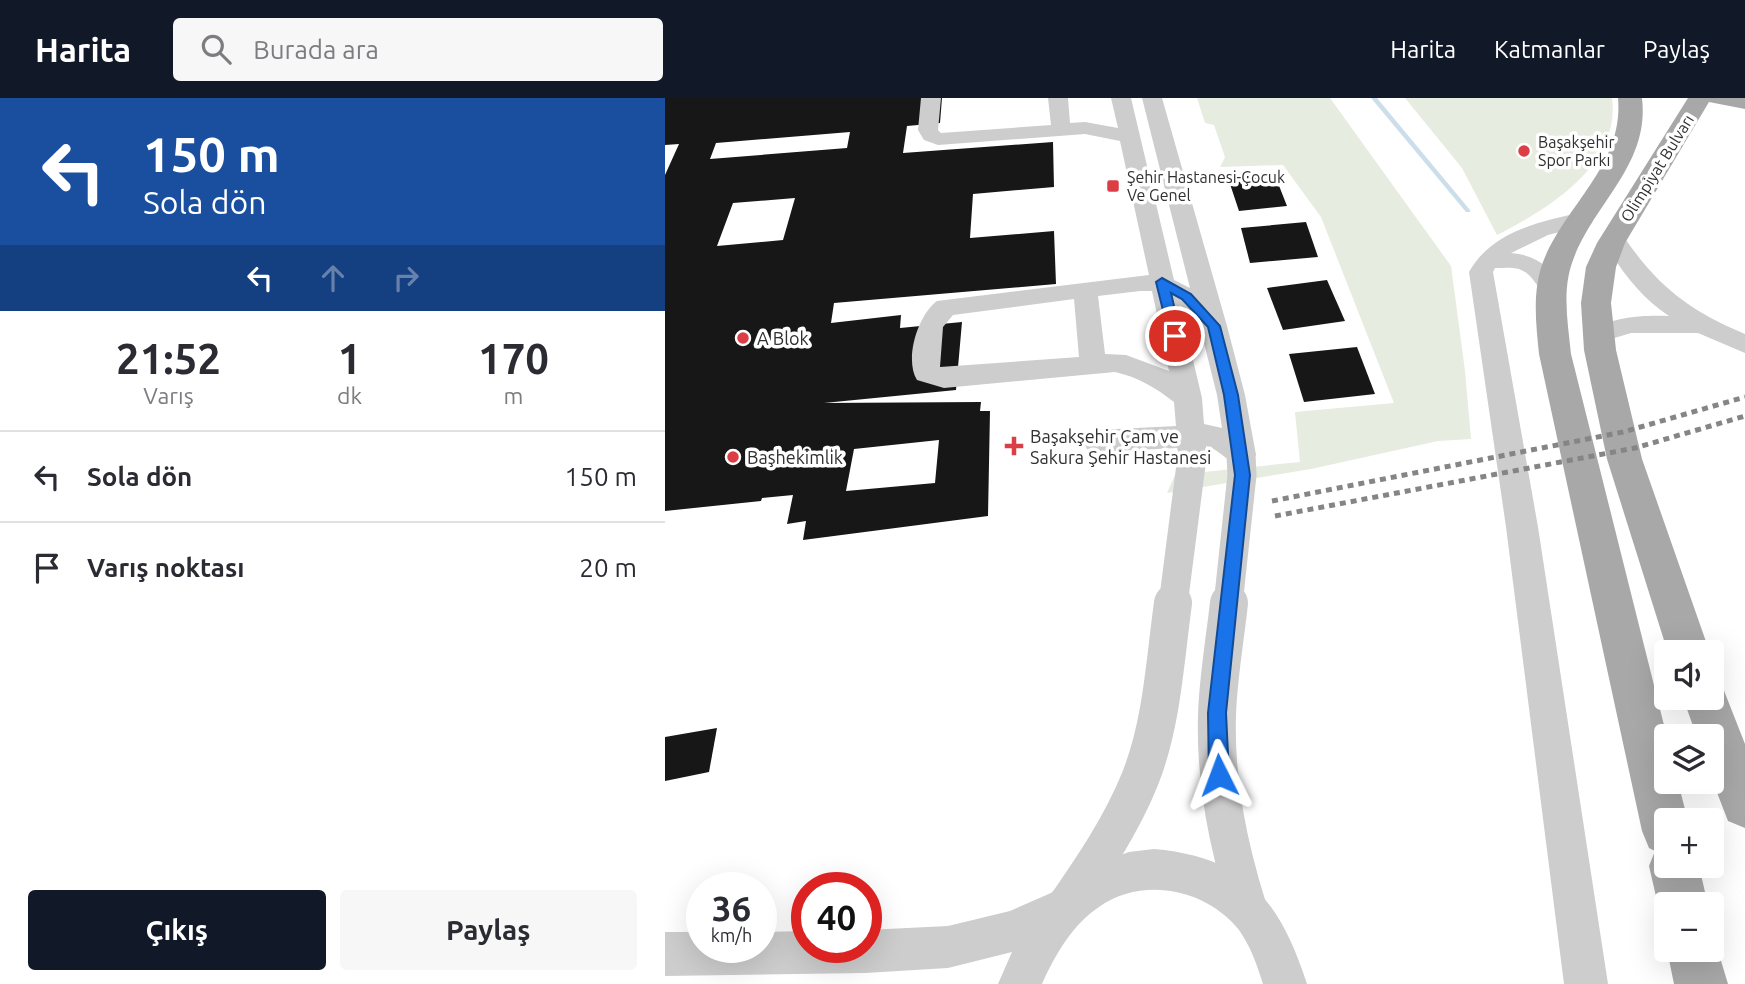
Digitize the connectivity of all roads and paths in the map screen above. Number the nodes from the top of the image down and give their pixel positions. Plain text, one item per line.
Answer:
1 (931, 98) edge
2 (1058, 98) edge
3 (1121, 98) edge
4 (1152, 98) edge
5 (1171, 98) edge
6 (1630, 98) edge
7 (1698, 98) edge
8 (1717, 98) edge
9 (1671, 101) dead end
10 (1745, 102) edge
11 (1061, 130) junction
12 (1131, 137) junction
13 (1171, 166) junction
14 (1582, 219) junction
15 (1614, 239) junction
16 (1488, 261) junction
17 (1162, 282) junction
18 (1552, 288) junction
19 (1085, 290) junction
20 (1699, 325) junction
21 (1214, 326) junction
22 (1598, 334) junction
23 (1745, 344) edge
24 (1093, 366) junction
25 (1188, 398) junction
26 (1097, 441) dead end
27 (1192, 446) junction
28 (1241, 455) junction
29 (1685, 640) edge
30 (1710, 710) edge
31 (1745, 804) edge
32 (1661, 808) edge
33 (1064, 909) junction
34 (1248, 909) junction
35 (665, 954) edge
36 (1696, 962) edge
37 (1020, 984) edge
38 (1285, 984) edge
39 (1586, 984) edge
40 (1701, 984) edge

1 - 11 street
2 - 11 street
3 - 12 street
4 - 13 street
5 - 13 street
6 - 14 main road
7 - 9 main road
7 - 15 main road, Olimpiyat Bulvarı
8 - 10 main road
11 - 12 street
12 - 17 street
13 - 21 street
14 - 16 street
14 - 18 main road
15 - 20 street
15 - 22 main road, Olimpiyat Bulvarı
16 - 18 street
16 - 39 street
17 - 19 street
17 - 21 street
17 - 25 street
18 - 32 main road
19 - 24 street
19 - 24 street
20 - 22 street
20 - 23 street
21 - 28 street
22 - 29 main road, Olimpiyat Bulvarı
24 - 25 street
25 - 27 street
26 - 27 street
27 - 28 street
27 - 33 street, bridge
28 - 34 street, bridge
30 - 31 main road
33 - 34 street, bridge
33 - 35 street
33 - 37 street
34 - 38 street
36 - 40 main road

